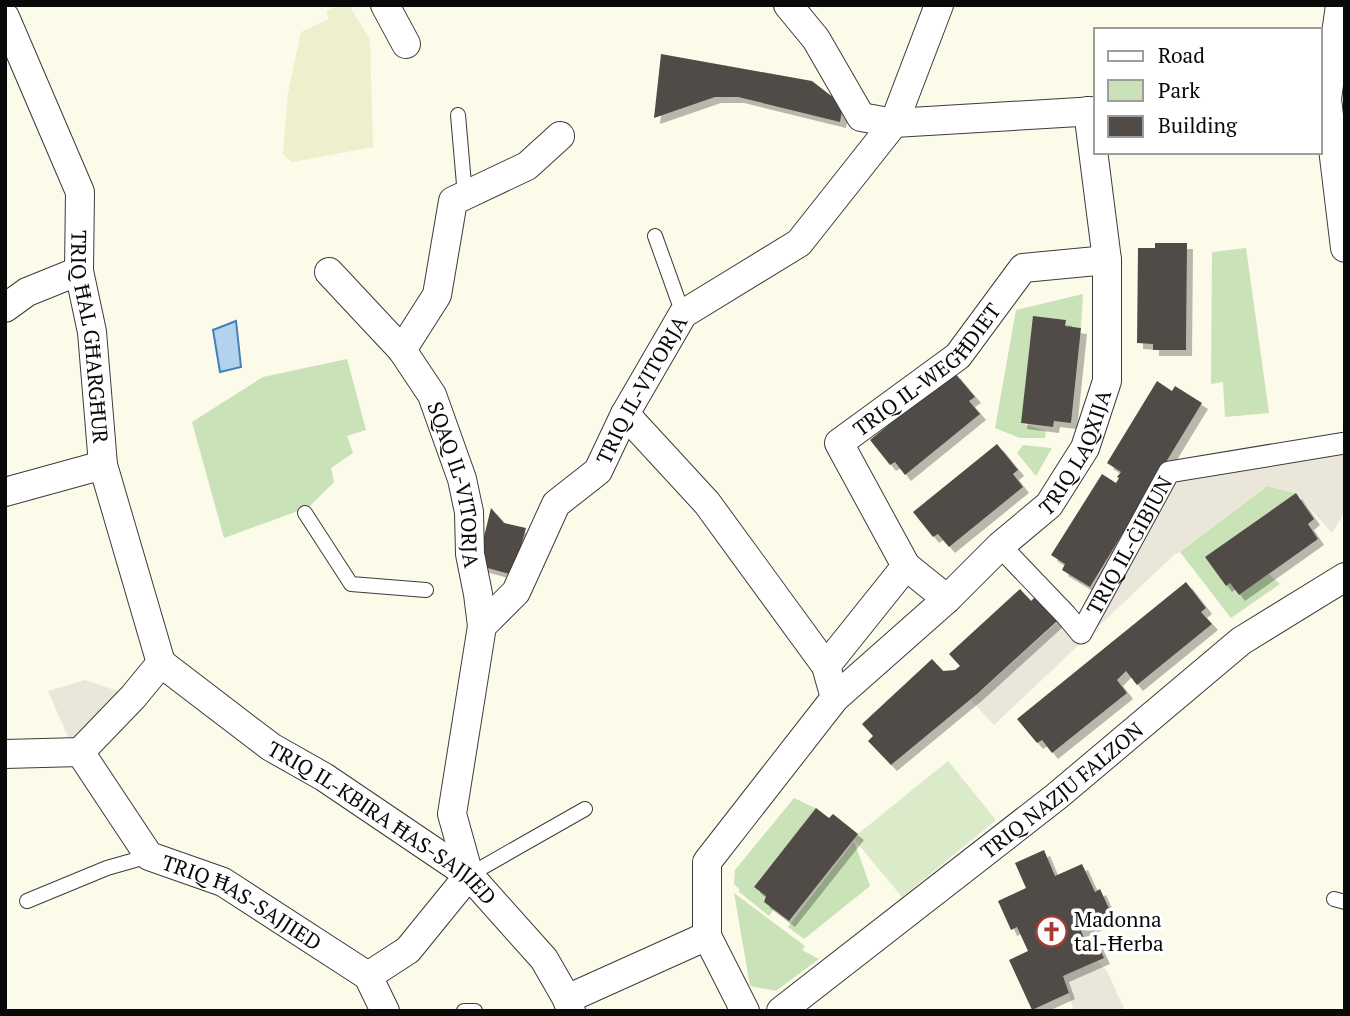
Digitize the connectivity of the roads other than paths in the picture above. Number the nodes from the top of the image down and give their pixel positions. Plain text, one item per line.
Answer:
1 (385, 5) edge
2 (788, 5) edge
3 (939, 5) edge
4 (1340, 5) edge
5 (5, 17) edge
6 (406, 44) dead end
7 (1324, 99) edge
8 (1092, 111) edge
9 (458, 115) dead end
10 (894, 123) junction
11 (1094, 131) edge
12 (560, 136) dead end
13 (1096, 154) edge
14 (465, 196) junction
15 (655, 236) dead end
16 (1345, 248) edge
17 (1107, 260) junction
18 (79, 271) junction
19 (329, 272) dead end
20 (5, 308) edge
21 (683, 314) junction
22 (402, 350) junction
23 (625, 414) junction
24 (1345, 443) edge
25 (103, 466) junction
26 (5, 492) edge
27 (305, 513) dead end
28 (1000, 546) junction
29 (906, 566) junction
30 (1345, 577) edge
31 (426, 590) dead end
32 (947, 599) junction
33 (482, 626) junction
34 (161, 663) junction
35 (826, 666) junction
36 (835, 698) junction
37 (80, 752) junction
38 (5, 754) edge
39 (585, 809) dead end
40 (149, 856) junction
41 (469, 875) junction
42 (27, 901) dead end
43 (708, 936) junction
44 (368, 976) junction
45 (569, 1005) edge
46 (385, 1011) edge
47 (464, 1011) edge
48 (475, 1011) edge
49 (745, 1011) edge
50 (781, 1011) edge

1 - 6 street
2 - 10 street
3 - 10 street, TRIQ IL-VITORJA
4 - 7 street
5 - 18 street, TRIQ ĦAL GĦARGĦUR
7 - 16 street
8 - 10 street
8 - 11 street, TRIQ LAQXIJA
9 - 14 lane
10 - 21 street, TRIQ IL-VITORJA
12 - 14 street
13 - 17 street, TRIQ LAQXIJA
14 - 22 street
15 - 21 lane
17 - 28 street, TRIQ LAQXIJA
17 - 29 street, TRIQ IL-WEGĦDIET
18 - 20 street
18 - 25 street, TRIQ ĦAL GĦARGĦUR
19 - 22 street, SQAQ IL-VITORJA
21 - 23 street, TRIQ IL-VITORJA
22 - 33 street, SQAQ IL-VITORJA
23 - 33 street, TRIQ IL-VITORJA
23 - 35 street
24 - 28 street, TRIQ IL-ĠIBJUN
25 - 26 street
25 - 34 street, TRIQ ĦAL GĦARGĦUR
27 - 31 lane
28 - 32 street, TRIQ LAQXIJA
29 - 32 street, TRIQ IL-WEGĦDIET
29 - 35 street
30 - 50 street, TRIQ NAZJU FALZON
32 - 36 street, TRIQ LAQXIJA
33 - 41 street
34 - 37 street
34 - 41 street, TRIQ IL-KBIRA ĦAS-SAJJIED
35 - 36 street
36 - 43 street, TRIQ LAQXIJA
37 - 38 street
37 - 40 street, TRIQ ĦAS-SAJJIED
39 - 41 lane
40 - 42 lane
40 - 44 street, TRIQ ĦAS-SAJJIED
41 - 44 street
41 - 45 street, TRIQ IL-KBIRA ĦAS-SAJJIED
43 - 45 street
43 - 49 street, TRIQ LAQXIJA
44 - 46 street
47 - 48 lane

